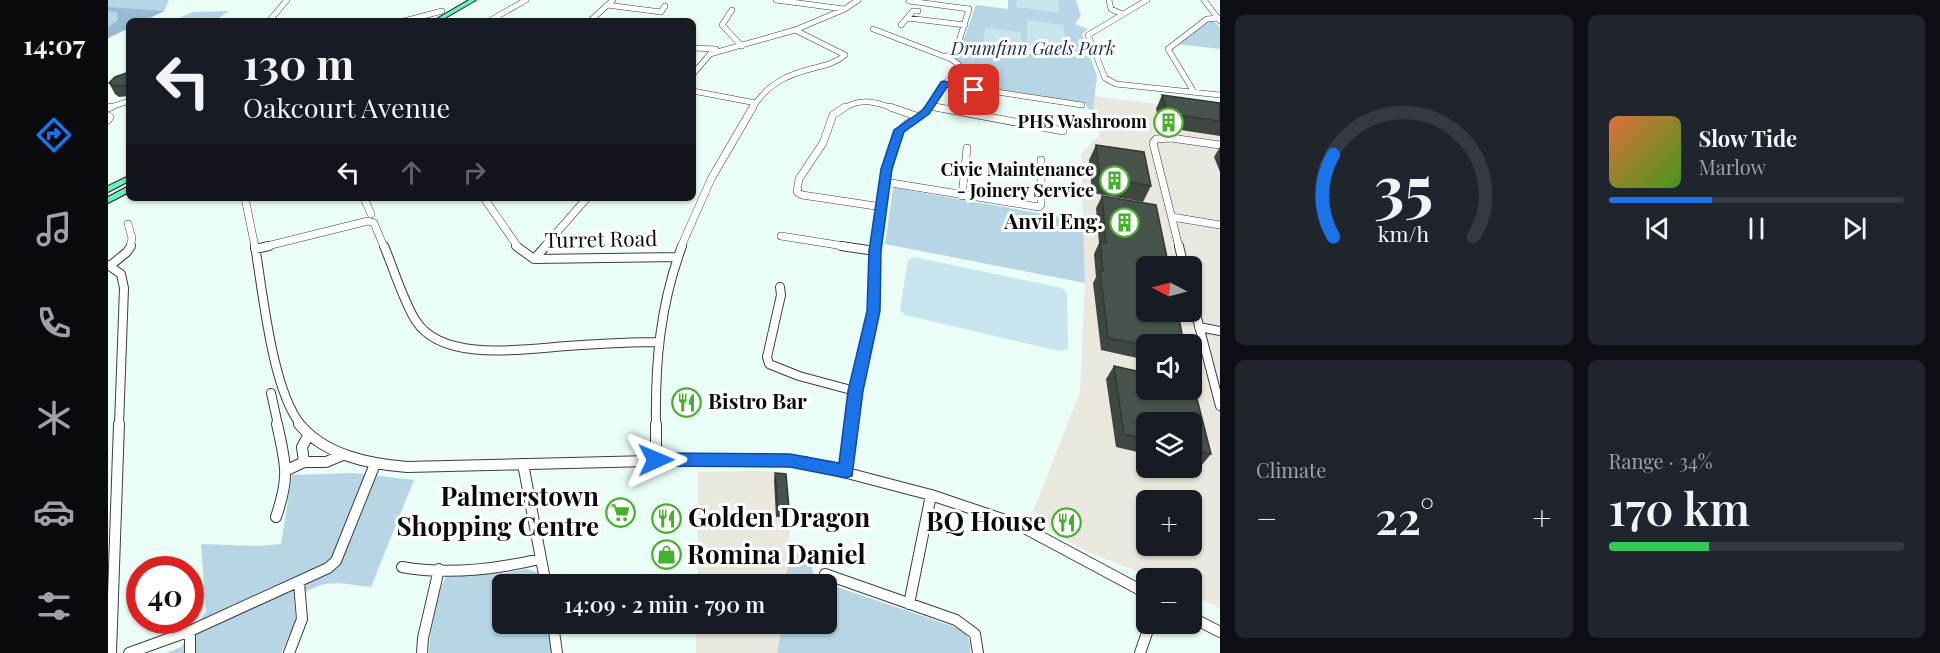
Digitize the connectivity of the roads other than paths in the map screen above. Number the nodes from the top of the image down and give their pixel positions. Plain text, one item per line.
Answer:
1 (287, 0) edge
2 (473, 0) edge
3 (481, 0) edge
4 (526, 0) edge
5 (613, 0) edge
6 (776, 0) edge
7 (858, 0) edge
8 (1109, 0) edge
9 (1147, 0) edge
10 (1204, 0) edge
11 (909, 1) edge
12 (607, 5) junction
13 (665, 6) dead end
14 (845, 9) junction
15 (732, 10) dead end
16 (442, 11) dead end
17 (918, 11) dead end
18 (1122, 14) junction
19 (272, 18) edge
20 (415, 18) edge
21 (441, 18) edge
22 (452, 18) edge
23 (494, 18) edge
24 (593, 18) edge
25 (907, 18) junction
26 (1219, 19) edge
27 (901, 25) dead end
28 (965, 25) junction
29 (873, 29) dead end
30 (795, 30) junction
31 (742, 45) junction
32 (696, 49) edge
33 (726, 49) junction
34 (696, 50) edge
35 (706, 57) junction
36 (946, 57) junction
37 (696, 70) edge
38 (944, 84) junction
39 (1194, 92) junction
40 (696, 93) edge
41 (1220, 95) edge
42 (126, 102) edge
43 (756, 103) junction
44 (1082, 105) dead end
45 (931, 106) junction
46 (108, 108) edge
47 (919, 117) junction
48 (1063, 131) dead end
49 (1220, 145) edge
50 (967, 148) dead end
51 (1041, 160) dead end
52 (126, 180) edge
53 (885, 182) junction
54 (111, 187) edge
55 (126, 191) edge
56 (962, 196) junction
57 (108, 200) edge
58 (246, 201) edge
59 (365, 201) edge
60 (486, 201) edge
61 (584, 201) edge
62 (882, 207) junction
63 (370, 214) dead end
64 (1172, 217) junction
65 (128, 224) dead end
66 (1220, 225) edge
67 (781, 236) dead end
68 (255, 249) junction
69 (875, 251) junction
70 (1181, 256) edge
71 (678, 258) junction
72 (534, 259) junction
73 (110, 265) edge
74 (780, 287) dead end
75 (1198, 322) edge
76 (1199, 327) junction
77 (1220, 332) edge
78 (658, 342) junction
79 (855, 391) junction
80 (271, 393) dead end
81 (1220, 406) edge
82 (309, 434) junction
83 (343, 454) junction
84 (656, 460) junction
85 (304, 462) junction
86 (375, 464) junction
87 (523, 464) junction
88 (287, 470) junction
89 (846, 471) junction
90 (931, 495) junction
91 (276, 517) dead end
92 (540, 559) junction
93 (402, 567) dead end
94 (439, 569) junction
95 (543, 574) edge
96 (837, 578) edge
97 (298, 583) junction
98 (1136, 588) edge
99 (909, 604) junction
100 (1202, 623) edge
101 (204, 625) edge
102 (1220, 632) edge
103 (182, 634) edge
104 (190, 634) edge
105 (554, 634) edge
106 (1147, 634) edge
107 (111, 653) edge
108 (129, 653) edge
109 (190, 653) edge
110 (289, 653) edge
111 (422, 653) edge
112 (557, 653) edge
113 (978, 653) edge
114 (1140, 653) edge

1 - 19 street
2 - 21 main road
3 - 22 main road
4 - 23 street
5 - 12 street
6 - 14 street
7 - 14 street
8 - 18 street
9 - 18 street
10 - 26 street
11 - 28 street
12 - 13 street
12 - 24 street
14 - 30 street
15 - 31 street
16 - 20 street
17 - 25 street
18 - 39 street
25 - 27 street
25 - 28 street
26 - 39 street
28 - 36 street
29 - 36 street
30 - 31 street
30 - 43 street
31 - 33 street
32 - 33 street
33 - 35 street
34 - 35 street
35 - 37 street
36 - 38 street
38 - 44 street
38 - 45 street
39 - 41 street
40 - 43 street
42 - 46 street
43 - 71 street
45 - 47 street
45 - 48 street
47 - 53 street
47 - 62 street
49 - 64 street
50 - 56 street
51 - 56 street
52 - 54 main road
53 - 56 street
53 - 62 street
55 - 57 main road
58 - 68 street
59 - 63 street
60 - 72 street, Turret Road
61 - 72 street
62 - 69 street
64 - 66 street
64 - 70 street
65 - 73 street
67 - 69 street
68 - 78 street
68 - 82 street
69 - 79 street
71 - 72 street, Turret Road
71 - 78 street
73 - 107 street
74 - 79 street
75 - 76 street
76 - 77 street
76 - 81 street
78 - 84 street
79 - 89 street
80 - 88 street
82 - 83 street
82 - 85 street
83 - 85 street
83 - 86 street
84 - 87 street
84 - 89 street
85 - 88 street
86 - 87 street
86 - 97 street
87 - 92 street
88 - 91 street
89 - 90 street
90 - 98 street
90 - 99 street
92 - 94 street
92 - 95 street
93 - 94 street
94 - 111 street
96 - 99 street
97 - 101 street
97 - 110 street
99 - 113 street
100 - 102 street
103 - 108 street
104 - 109 street
105 - 112 street
106 - 114 street

